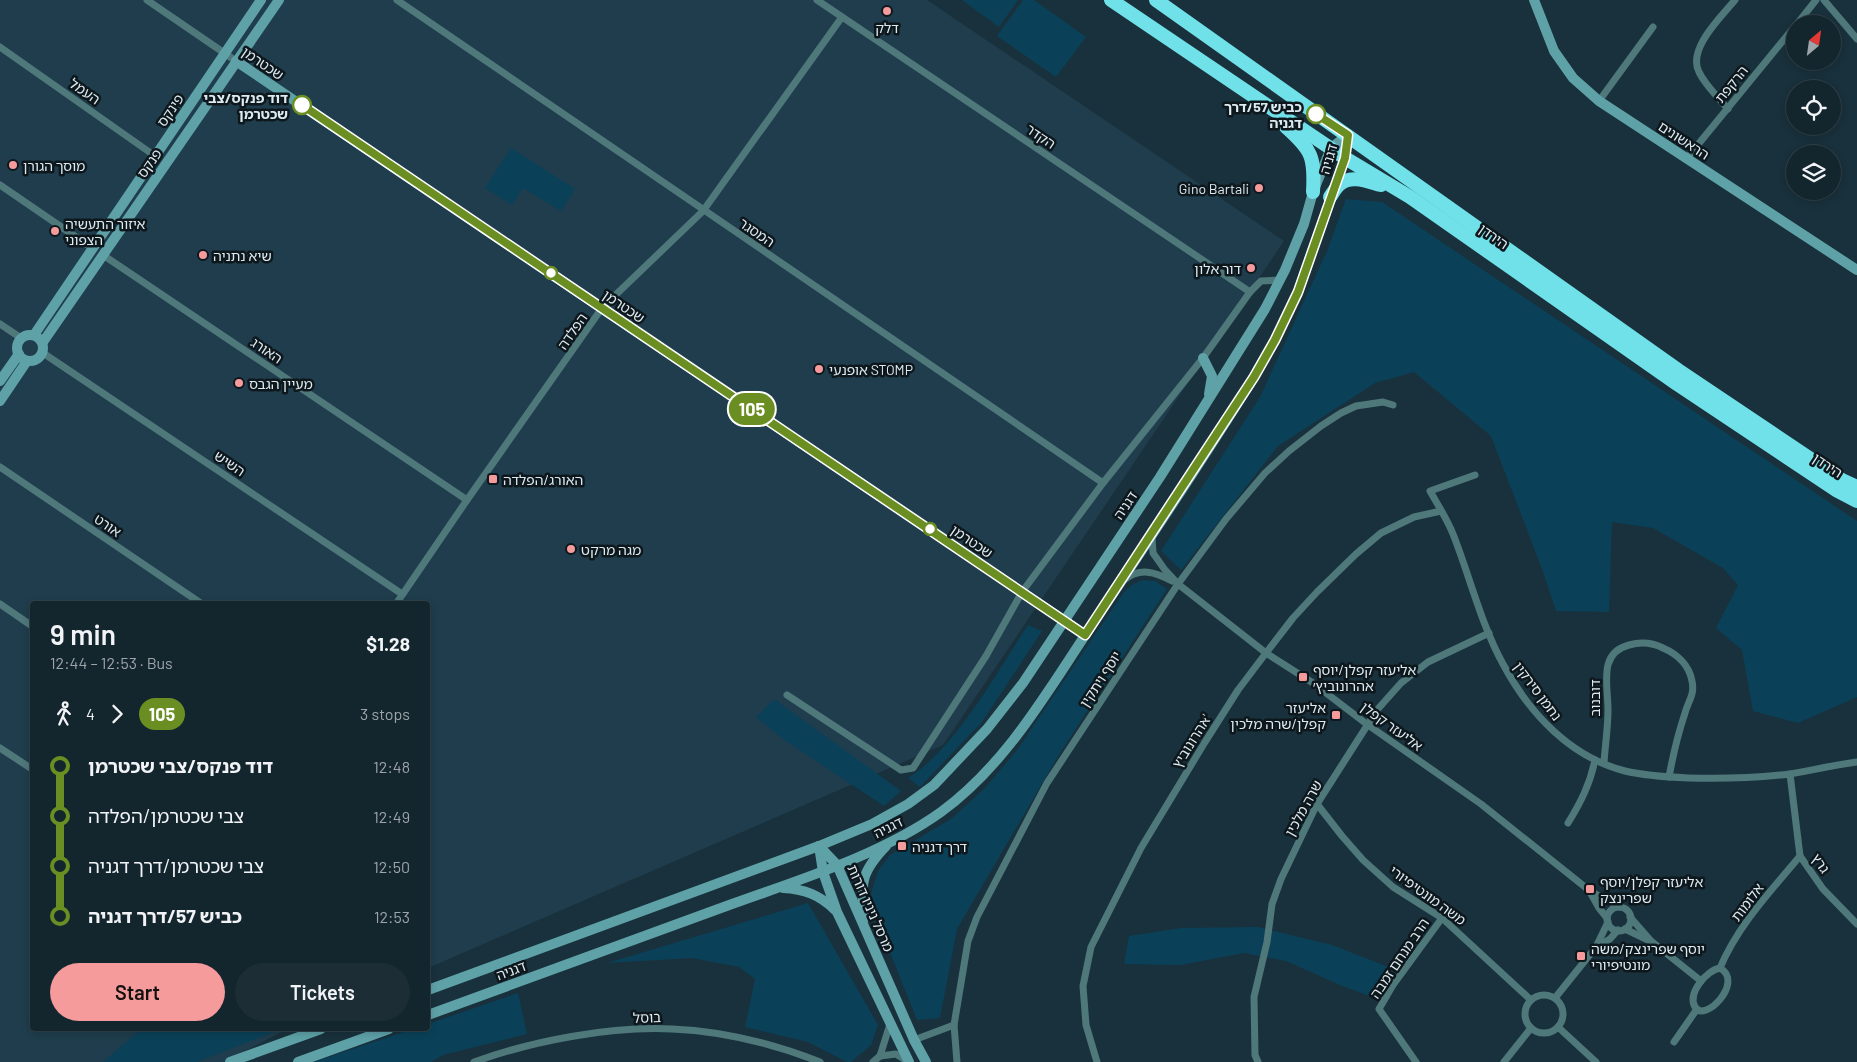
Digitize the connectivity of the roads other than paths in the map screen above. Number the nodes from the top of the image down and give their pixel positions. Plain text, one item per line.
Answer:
1 (147, 0) edge
2 (261, 0) edge
3 (279, 0) edge
4 (398, 0) edge
5 (817, 0) edge
6 (1111, 0) edge
7 (1156, 0) edge
8 (1534, 0) edge
9 (1735, 0) edge
10 (1816, 0) edge
11 (1824, 0) edge
12 (1804, 15) edge
13 (842, 17) junction
14 (1653, 27) dead end
15 (1786, 37) edge
16 (1857, 39) edge
17 (0, 47) edge
18 (225, 53) junction
19 (236, 61) junction
20 (1244, 91) junction
21 (1599, 101) junction
22 (1728, 108) junction
23 (1348, 135) junction
24 (1331, 148) junction
25 (155, 156) junction
26 (1345, 158) junction
27 (1687, 158) junction
28 (0, 185) edge
29 (1397, 190) junction
30 (1313, 192) junction
31 (1330, 197) junction
32 (703, 211) junction
33 (92, 248) junction
34 (103, 254) junction
35 (1857, 270) edge
36 (1280, 280) junction
37 (1250, 292) junction
38 (602, 308) junction
39 (0, 324) edge
40 (34, 335) junction
41 (21, 338) junction
42 (42, 342) junction
43 (43, 353) junction
44 (18, 354) junction
45 (1203, 358) junction
46 (27, 361) junction
47 (0, 381) edge
48 (0, 401) edge
49 (1393, 405) dead end
50 (1204, 408) junction
51 (0, 467) edge
52 (1475, 475) dead end
53 (1103, 483) junction
54 (1857, 487) edge
55 (467, 500) junction
56 (1857, 501) edge
57 (1441, 511) junction
58 (1154, 530) junction
59 (1120, 583) junction
60 (1178, 584) junction
61 (1022, 592) junction
62 (402, 594) junction
63 (198, 601) edge
64 (398, 601) edge
65 (0, 604) edge
66 (1064, 620) junction
67 (30, 625) edge
68 (1489, 633) junction
69 (1085, 635) junction
70 (1266, 653) junction
71 (787, 695) dead end
72 (1368, 725) junction
73 (0, 748) edge
74 (1595, 760) junction
75 (1857, 762) edge
76 (1604, 763) junction
77 (30, 768) edge
78 (1790, 774) junction
79 (1669, 777) junction
80 (1317, 804) junction
81 (1568, 823) dead end
82 (890, 842) junction
83 (819, 846) junction
84 (1800, 856) junction
85 (837, 865) junction
86 (823, 872) junction
87 (778, 888) junction
88 (1590, 891) junction
89 (1620, 907) junction
90 (837, 912) junction
91 (1630, 916) junction
92 (1442, 918) junction
93 (1608, 920) junction
94 (1857, 924) edge
95 (1621, 930) junction
96 (867, 932) junction
97 (1650, 941) junction
98 (1596, 948) junction
99 (1720, 968) junction
100 (1701, 981) junction
101 (430, 989) edge
102 (1555, 998) junction
103 (1531, 1000) junction
104 (1697, 1009) junction
105 (430, 1014) edge
106 (890, 1024) junction
107 (954, 1025) junction
108 (1558, 1027) junction
109 (1531, 1028) junction
110 (315, 1031) edge
111 (383, 1031) edge
112 (914, 1040) junction
113 (1674, 1042) dead end
114 (880, 1056) junction
115 (230, 1062) edge
116 (298, 1062) edge
117 (474, 1062) edge
118 (820, 1062) edge
119 (873, 1062) edge
120 (908, 1062) edge
121 (926, 1062) edge
122 (957, 1062) edge
123 (1097, 1062) edge
124 (1258, 1062) edge
125 (1416, 1062) edge
126 (1504, 1062) edge
127 (1596, 1062) edge

1 - 18 street, שכטרמן
2 - 18 main road, פינקס
3 - 19 main road, פנקס
4 - 32 street, המסגר
5 - 13 street, הקדר
6 - 20 highway, הירדן
7 - 23 highway, הירדן
8 - 21 main road, הראשונים
9 - 22 street
10 - 12 street, הרקפת
11 - 16 street
13 - 32 street, הפלדה
13 - 37 street, הקדר
14 - 21 street
15 - 22 street, הרקפת
17 - 25 street, העמל
18 - 19 street, שכטרמן
18 - 25 main road, פינקס
19 - 34 main road, פנקס
19 - 38 main road, שכטרמן
20 - 24 highway, הירדן
20 - 30 highway
21 - 27 main road, הראשונים
22 - 27 street, הרקפת
23 - 24 main road, דגניה
23 - 26 main road, דגניה
23 - 54 highway, הירדן
24 - 26 highway, הירדן
24 - 30 main road, דגניה
25 - 33 main road, פינקס
26 - 29 highway, הירדן
26 - 31 main road, דגניה
27 - 35 main road, הראשונים
28 - 33 street
29 - 31 highway
29 - 56 highway, הירדן
30 - 36 main road, דגניה
31 - 58 main road, דגניה
32 - 38 street, הפלדה
32 - 53 street, המסגר
33 - 40 main road, פינקס
34 - 42 main road, פנקס
34 - 55 street, האורג
36 - 37 street
36 - 50 main road, דגניה
37 - 45 street
38 - 55 street, הפלדה
38 - 61 main road, שכטרמן
39 - 41 street
40 - 41 main road
40 - 42 main road
41 - 44 main road
42 - 43 main road
43 - 46 main road
43 - 62 street, השיש
44 - 46 main road
44 - 47 main road
45 - 50 main road
45 - 53 street
46 - 48 main road
49 - 60 street, יוסף ויתקין
50 - 66 main road, דגניה
51 - 63 street, אורט
52 - 57 street, נחמן סירקין
53 - 61 street
55 - 62 street, הפלדה
57 - 68 street, נחמן סירקין
57 - 70 street, אהרונוביץ'
58 - 59 main road, דגניה
58 - 60 street, אליעזר קפלן
59 - 60 street, אליעזר קפלן
59 - 69 main road, דגניה
60 - 70 street, אליעזר קפלן
60 - 107 street, יוסף ויתקין
61 - 66 main road, שכטרמן
61 - 71 street
62 - 64 street, הפלדה
65 - 67 street
66 - 69 main road, שכטרמן
66 - 83 main road, דגניה
68 - 72 street, שרה מלכין
68 - 74 street, נחמן סירקין
69 - 82 main road, דגניה
70 - 72 street, אליעזר קפלן
70 - 123 street, אהרונוביץ'
72 - 80 street, שרה מלכין
72 - 88 street, אליעזר קפלן
73 - 77 street
74 - 76 street, נחמן סירקין
74 - 81 street
75 - 78 street, נחמן סירקין
76 - 79 street, נחמן סירקין
76 - 79 street, דובנוב
78 - 79 street, נחמן סירקין
78 - 84 street, גרץ
80 - 92 street, משה מונטיפיורי
80 - 124 street, שרה מלכין
82 - 85 main road, דגניה
82 - 96 main road
83 - 85 main road, מרסל ניניו דורות
83 - 86 main road
83 - 101 main road, דגניה
84 - 94 street, גרץ
84 - 99 street, אלומות
85 - 86 main road, דגניה
85 - 96 main road, מרסל ניניו דורות
86 - 87 main road, דגניה
86 - 90 main road
87 - 90 main road
87 - 105 main road, דגניה
88 - 89 street, אליעזר קפלן
88 - 93 street, אליעזר קפלן
89 - 91 street
89 - 93 street
90 - 106 main road
91 - 95 street
91 - 97 street
92 - 103 street, משה מונטיפיורי
92 - 125 street, הרב מנחם זמבה
93 - 95 street
93 - 98 street
95 - 97 street
95 - 98 street
96 - 112 main road, מרסל ניניו דורות
97 - 100 street
98 - 102 street
99 - 100 street
99 - 104 street
100 - 104 street
102 - 103 street
102 - 108 street
103 - 109 street
104 - 113 street
106 - 114 street
106 - 120 main road
107 - 112 street
107 - 122 street, יוסף ויתקין
108 - 109 street
108 - 127 street
109 - 126 street
110 - 115 main road
111 - 116 main road
112 - 121 main road, מרסל ניניו דורות
114 - 119 street
114 - 120 street
117 - 118 street, בוסל

